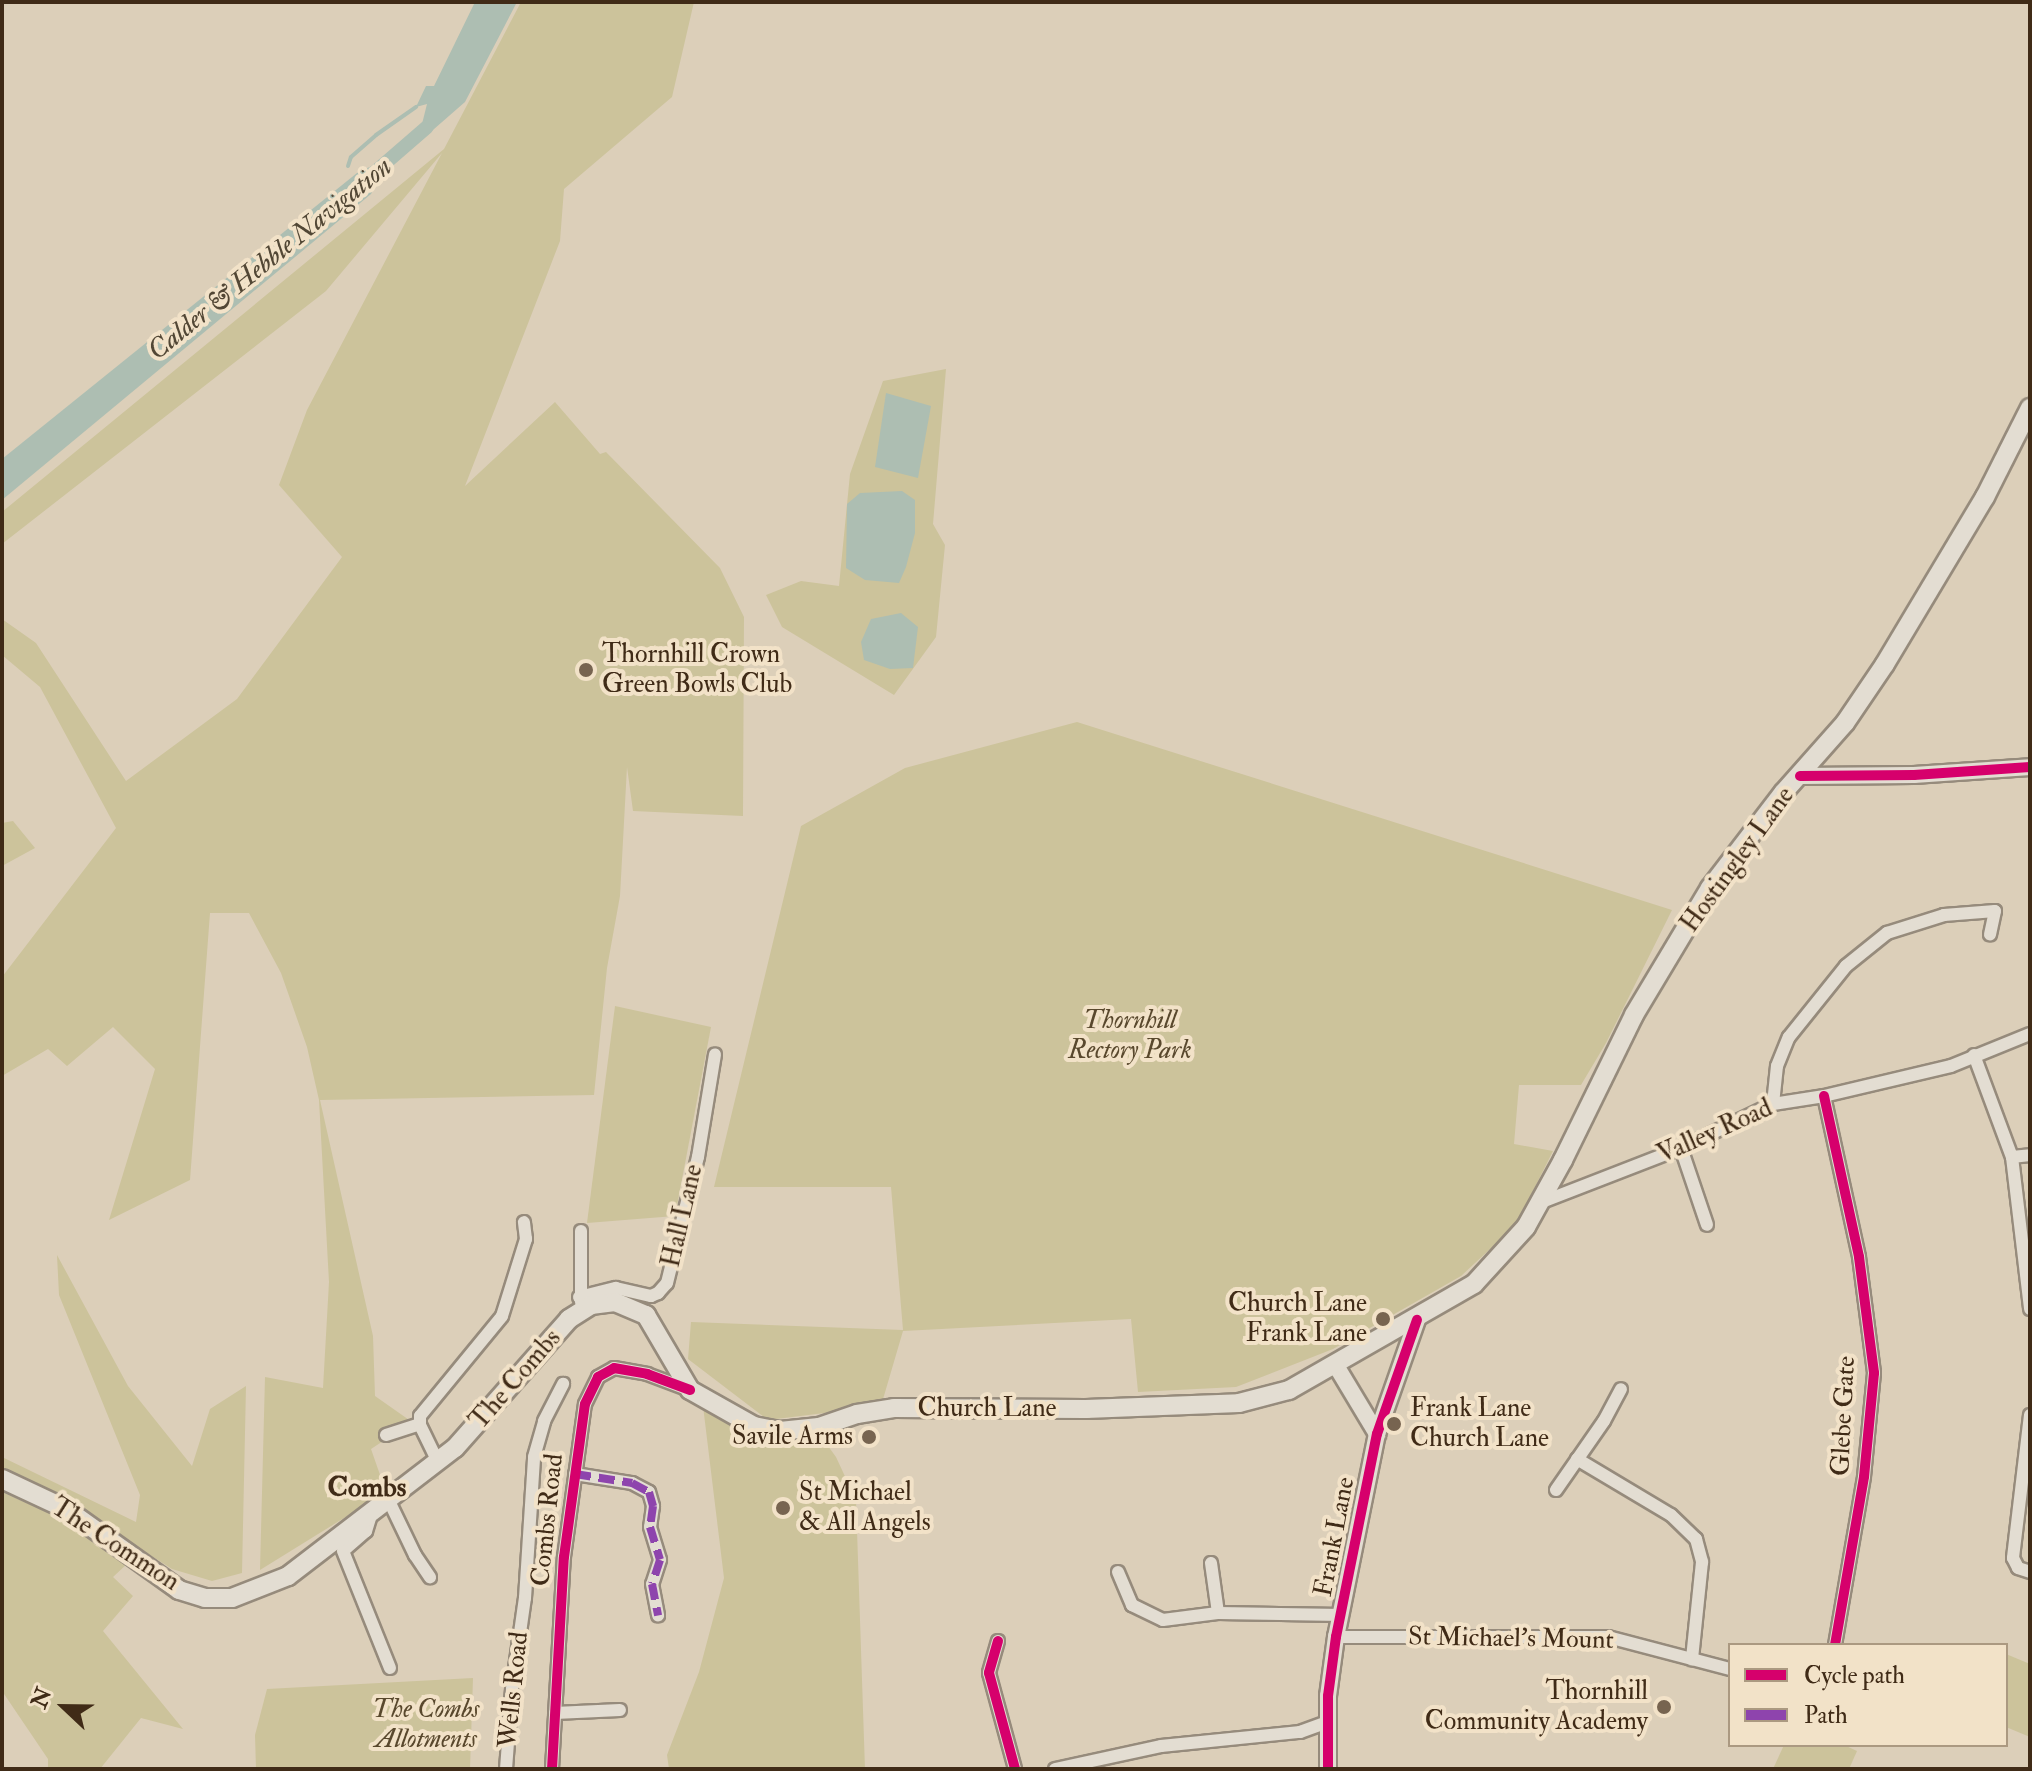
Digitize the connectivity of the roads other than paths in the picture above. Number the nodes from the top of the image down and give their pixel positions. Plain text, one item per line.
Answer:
1 (2030, 408) edge
2 (2030, 767) edge
3 (1800, 776) junction
4 (1990, 934) dead end
5 (2030, 1034) edge
6 (715, 1054) dead end
7 (1974, 1055) junction
8 (1824, 1096) junction
9 (1773, 1104) junction
10 (1681, 1148) junction
11 (2030, 1155) edge
12 (2012, 1157) junction
13 (1542, 1202) junction
14 (524, 1222) dead end
15 (1707, 1225) dead end
16 (581, 1231) dead end
17 (581, 1303) junction
18 (2030, 1309) edge
19 (1423, 1316) junction
20 (1335, 1364) junction
21 (563, 1384) dead end
22 (1621, 1389) dead end
23 (690, 1390) junction
24 (530, 1414) dead end
25 (2030, 1415) edge
26 (544, 1421) junction
27 (419, 1424) junction
28 (1377, 1434) junction
29 (386, 1435) dead end
30 (1577, 1459) junction
31 (438, 1462) junction
32 (575, 1474) junction
33 (2, 1479) edge
34 (1556, 1490) dead end
35 (389, 1501) junction
36 (371, 1515) junction
37 (1211, 1563) dead end
38 (1118, 1572) dead end
39 (2030, 1572) edge
40 (430, 1577) dead end
41 (232, 1598) joint
42 (1218, 1613) junction
43 (658, 1615) dead end
44 (1342, 1615) junction
45 (1336, 1637) junction
46 (998, 1641) dead end
47 (1835, 1643) edge
48 (1692, 1659) junction
49 (390, 1668) dead end
50 (1728, 1668) edge
51 (620, 1710) dead end
52 (555, 1713) junction
53 (1328, 1722) junction
54 (506, 1769) edge
55 (552, 1769) edge
56 (1015, 1769) edge
57 (1055, 1769) edge
58 (1328, 1769) edge

1 - 3 main road, Hostingley Lane
2 - 3 street
3 - 13 main road, Hostingley Lane
4 - 9 street
5 - 7 street, Valley Road
6 - 17 street, Hall Lane
7 - 8 street, Valley Road
7 - 12 street
8 - 9 street, Valley Road
8 - 47 street, Glebe Gate
9 - 10 street, Valley Road
10 - 13 street, Valley Road
10 - 15 street
11 - 12 street
12 - 18 street
13 - 19 main road, Hostingley Lane
14 - 27 street
16 - 17 street
17 - 23 main road
17 - 31 main road, The Combs
19 - 20 main road, Church Lane
19 - 28 street, Frank Lane
20 - 23 main road, Church Lane
20 - 28 street
21 - 26 street, Wells Road
22 - 30 street
23 - 32 street, Combs Road
24 - 26 street
25 - 39 street
26 - 54 street, Wells Road
27 - 29 street
27 - 31 street
28 - 44 street, Frank Lane
30 - 34 street
30 - 48 street
31 - 35 main road, The Combs
32 - 43 street
32 - 52 street, Combs Road
33 - 41 main road, The Common
35 - 36 main road, The Combs
35 - 40 street
36 - 41 main road, The Combs
36 - 49 street
37 - 42 street
38 - 42 street
42 - 44 street
44 - 45 street, Frank Lane
45 - 48 street, St Michael's Mount
45 - 53 street, Frank Lane
46 - 56 street
48 - 50 street, St Michael's Mount
51 - 52 street
52 - 55 street, Combs Road
53 - 57 street
53 - 58 street, Frank Lane

